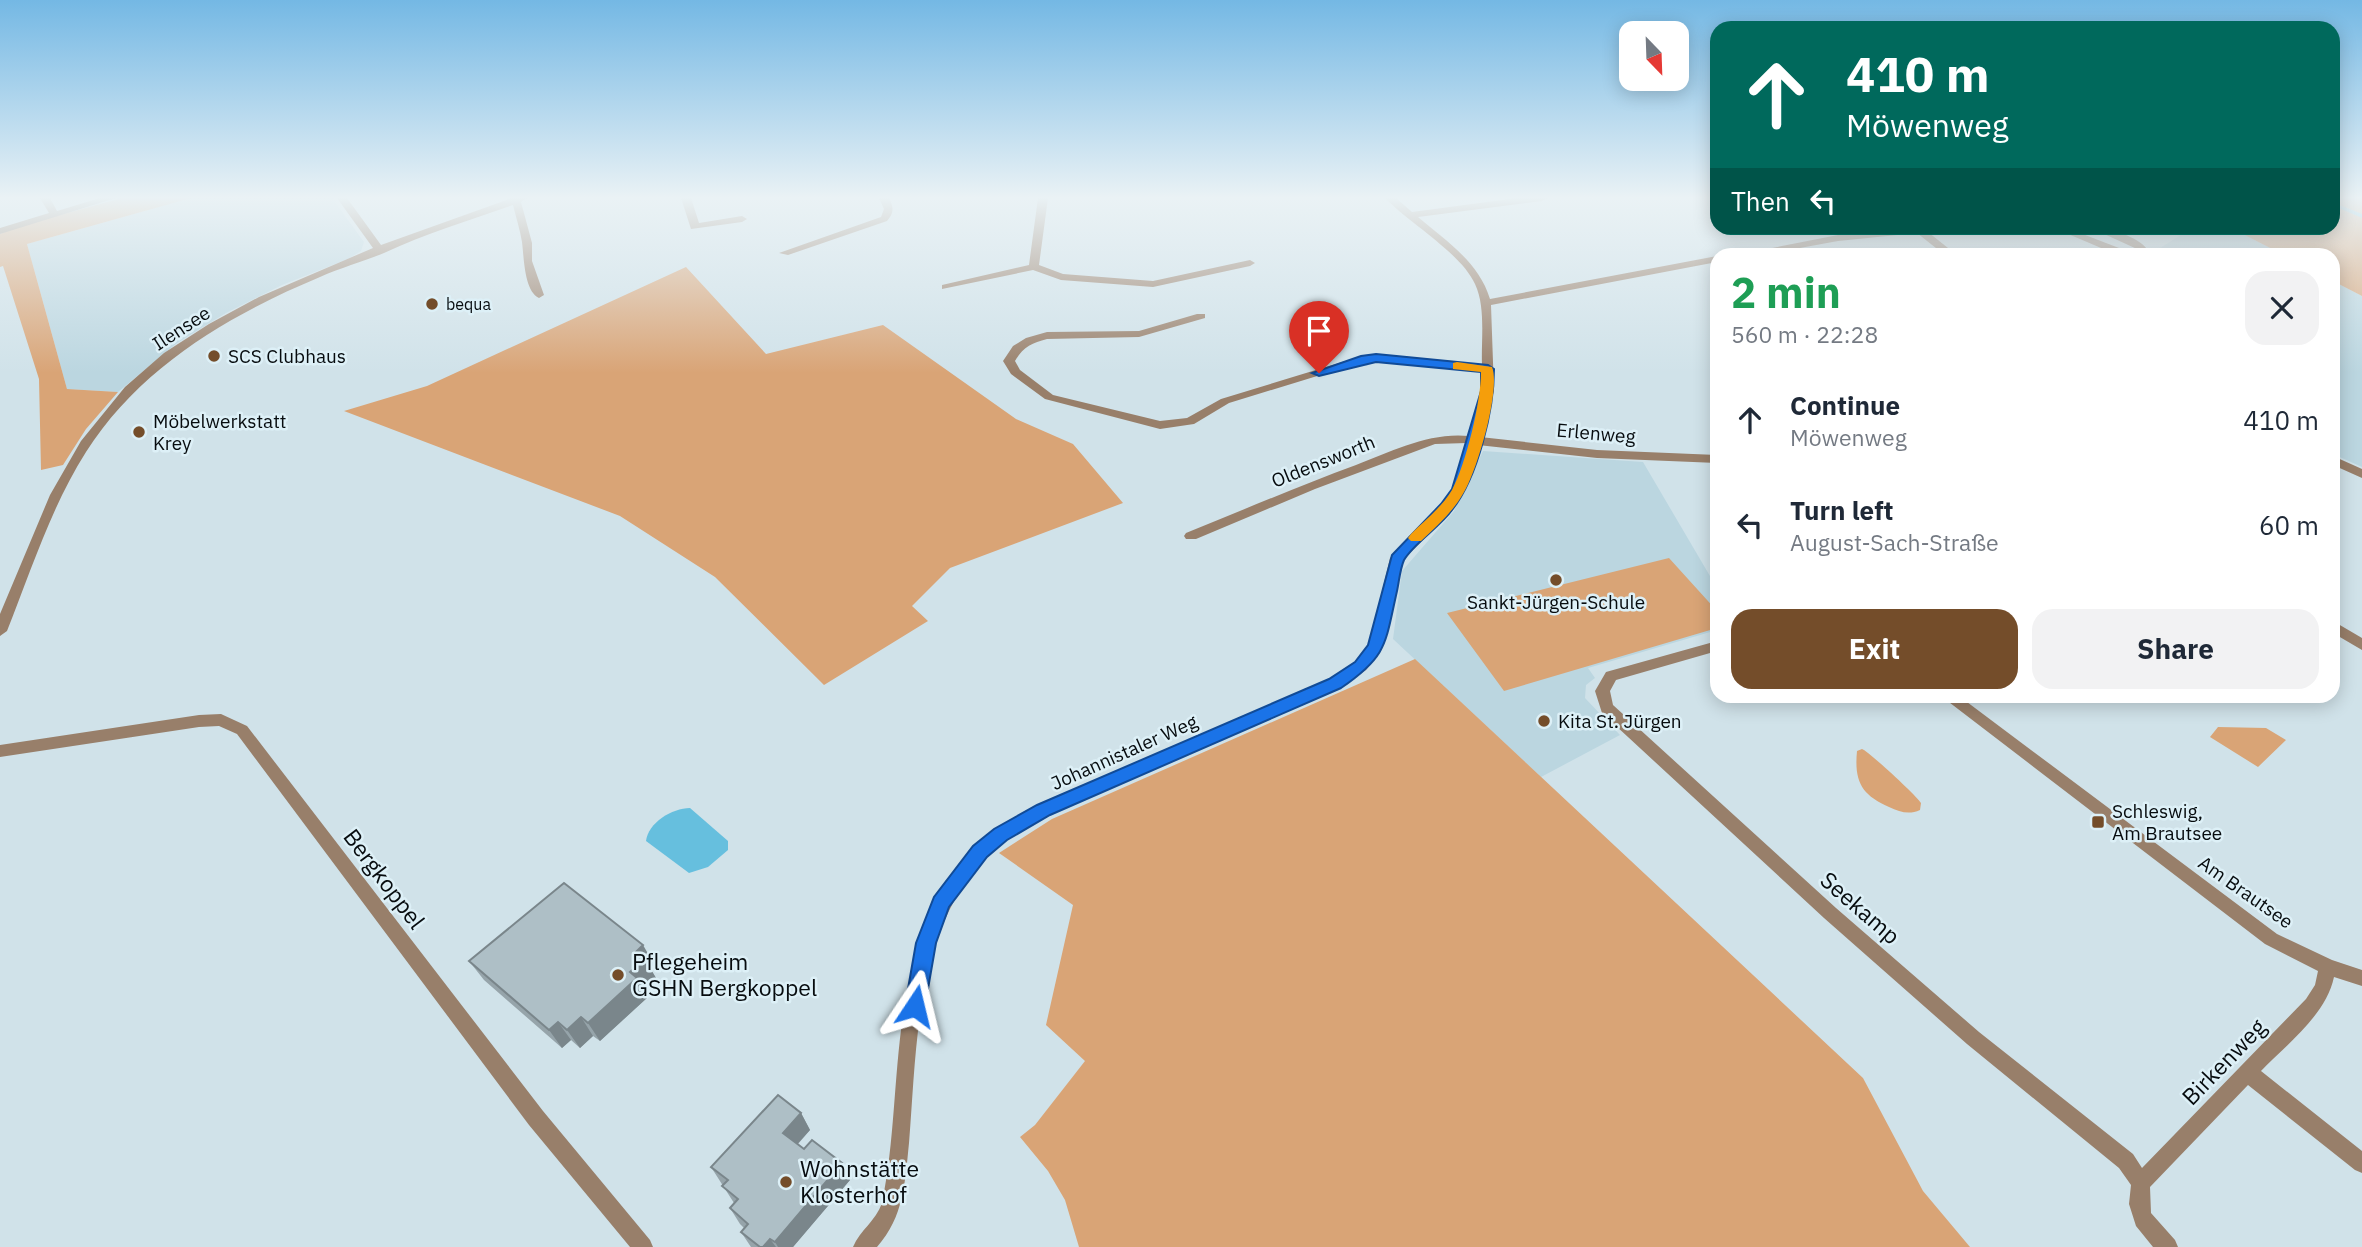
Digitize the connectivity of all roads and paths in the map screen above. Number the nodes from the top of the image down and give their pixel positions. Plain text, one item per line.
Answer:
1 (367, 256) edge
2 (527, 256) edge
3 (1035, 256) edge
4 (1457, 256) edge
5 (1710, 260) edge
6 (1250, 263) dead end
7 (1034, 267) junction
8 (946, 287) dead end
9 (539, 295) dead end
10 (1486, 303) junction
11 (1201, 316) dead end
12 (1488, 369) junction
13 (1473, 440) junction
14 (1710, 459) edge
15 (2340, 463) edge
16 (2362, 474) edge
17 (1191, 536) dead end
18 (0, 631) edge
19 (2340, 631) edge
20 (2362, 645) edge
21 (1710, 648) edge
22 (1957, 703) edge
23 (0, 751) edge
24 (2328, 967) junction
25 (2362, 978) edge
26 (2247, 1072) junction
27 (2362, 1163) edge
28 (2141, 1183) junction
29 (643, 1247) edge
30 (863, 1247) edge
31 (2168, 1247) edge

1 - 18 street, Ilensee
2 - 9 street, Ilensee
3 - 7 street
4 - 10 street
5 - 10 street
6 - 7 street
7 - 8 street
10 - 12 street, Johannistaler Weg
11 - 12 street
12 - 13 street, Johannistaler Weg
13 - 14 street, Erlenweg
13 - 17 street, Oldensworth
13 - 30 street, Johannistaler Weg
15 - 16 street
19 - 20 street
21 - 28 street, Seekamp
22 - 24 street, Am Brautsee
23 - 29 street, Bergkoppel
24 - 25 street, Am Brautsee
24 - 26 street, Birkenweg
26 - 27 street
26 - 28 street, Birkenweg
28 - 31 street

